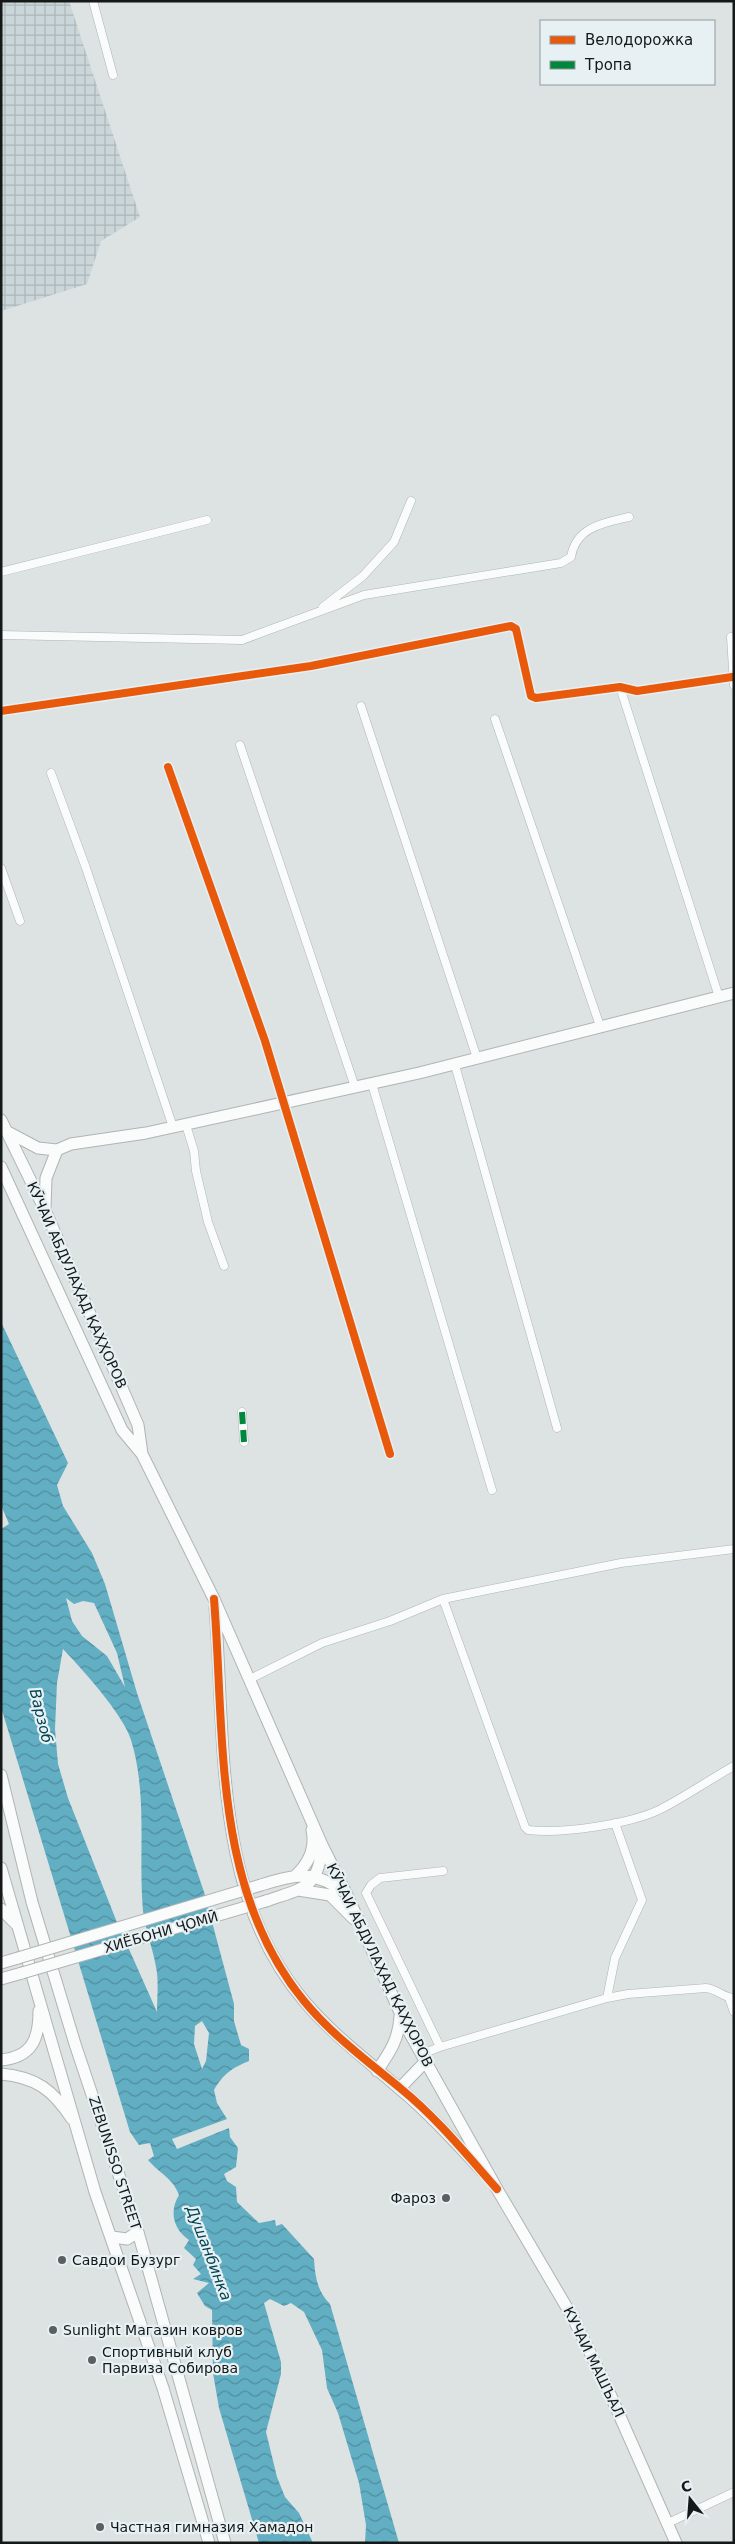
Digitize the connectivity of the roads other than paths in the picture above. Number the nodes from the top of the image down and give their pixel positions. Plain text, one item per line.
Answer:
1 (94, 1) edge
2 (113, 75) dead end
3 (411, 502) dead end
4 (629, 517) dead end
5 (207, 520) dead end
6 (1, 572) edge
7 (315, 613) junction
8 (1, 635) edge
9 (731, 637) dead end
10 (733, 681) edge
11 (620, 688) junction
12 (361, 706) dead end
13 (1, 710) edge
14 (495, 719) dead end
15 (240, 745) dead end
16 (168, 767) dead end
17 (51, 773) dead end
18 (1, 868) edge
19 (20, 921) dead end
20 (734, 993) edge
21 (718, 998) junction
22 (600, 1026) junction
23 (477, 1058) junction
24 (455, 1064) junction
25 (372, 1084) junction
26 (355, 1087) junction
27 (282, 1102) junction
28 (1, 1120) edge
29 (186, 1125) junction
30 (173, 1127) junction
31 (6, 1131) junction
32 (57, 1150) junction
33 (1, 1167) edge
34 (45, 1210) junction
35 (224, 1266) dead end
36 (242, 1412) dead end
37 (557, 1428) dead end
38 (244, 1442) dead end
39 (142, 1454) junction
40 (390, 1454) dead end
41 (492, 1490) dead end
42 (734, 1549) edge
43 (214, 1599) junction
44 (443, 1599) junction
45 (250, 1679) junction
46 (734, 1766) edge
47 (1, 1775) edge
48 (307, 1812) junction
49 (615, 1823) junction
50 (322, 1845) junction
51 (1, 1868) edge
52 (443, 1871) dead end
53 (296, 1875) junction
54 (316, 1876) junction
55 (298, 1890) junction
56 (347, 1895) junction
57 (1, 1909) edge
58 (17, 1924) junction
59 (363, 1933) junction
60 (1, 1963) edge
61 (1, 1979) edge
62 (607, 1998) junction
63 (732, 1998) edge
64 (39, 1999) junction
65 (400, 2011) junction
66 (734, 2012) edge
67 (440, 2047) junction
68 (424, 2058) junction
69 (1, 2060) edge
70 (377, 2071) junction
71 (1, 2074) edge
72 (400, 2088) junction
73 (78, 2128) junction
74 (497, 2189) junction
75 (138, 2232) junction
76 (112, 2237) junction
77 (734, 2492) edge
78 (668, 2523) junction
79 (209, 2543) edge
80 (225, 2543) edge
81 (676, 2543) edge

1 - 2 street
3 - 7 street
4 - 7 street
5 - 6 street
7 - 8 street
9 - 10 street
10 - 11 street
11 - 13 street
11 - 21 street
12 - 23 street
14 - 22 street
15 - 26 street
16 - 27 street
17 - 30 street
18 - 19 street
20 - 21 main road
21 - 22 main road
22 - 23 main road
23 - 24 main road
24 - 25 main road
24 - 37 street
25 - 26 main road
25 - 41 street
26 - 27 main road
27 - 29 main road
27 - 40 street
28 - 31 main road, КӮЧАИ АБДУЛАҲАД ҚАҲҲОРОВ
29 - 30 main road
29 - 35 street
30 - 32 main road
31 - 32 main road
31 - 34 main road, КӮЧАИ АБДУЛАҲАД ҚАҲҲОРОВ
32 - 34 main road
33 - 39 main road, КӮЧАИ АБДУЛАҲАД ҚАҲҲОРОВ
34 - 39 main road, КӮЧАИ АБДУЛАҲАД ҚАҲҲОРОВ
36 - 38 street
39 - 43 main road, КӮЧАИ АБДУЛАҲАД ҚАҲҲОРОВ
42 - 44 street
43 - 45 main road, КӮЧАИ АБДУЛАҲАД ҚАҲҲОРОВ
43 - 70 main road, КӮЧАИ АБДУЛАҲАД ҚАҲҲОРОВ
44 - 45 street
44 - 49 street
45 - 48 main road, КӮЧАИ АБДУЛАҲАД ҚАҲҲОРОВ
46 - 49 street
47 - 75 main road, ZEBUNISSO STREET
48 - 50 main road, КӮЧАИ АБДУЛАҲАД ҚАҲҲОРОВ
48 - 53 main road
49 - 62 street
50 - 54 main road
50 - 56 main road, КӮЧАИ АБДУЛАҲАД ҚАҲҲОРОВ
51 - 58 main road
52 - 67 street
53 - 54 main road, ХИЁБОНИ ҶОМӢ
53 - 60 main road, ХИЁБОНИ ҶОМӢ, bridge
54 - 55 main road, ХИЁБОНИ ҶОМӢ
54 - 56 main road, ХИЁБОНИ ҶОМӢ
55 - 59 main road
55 - 61 main road, ХИЁБОНИ ҶОМӢ, bridge
56 - 59 main road, КӮЧАИ АБДУЛАҲАД ҚАҲҲОРОВ
57 - 58 main road
58 - 64 main road
59 - 65 main road, КӮЧАИ АБДУЛАҲАД ҚАҲҲОРОВ
62 - 63 street
62 - 67 street
63 - 66 street
64 - 69 main road
64 - 73 main road
65 - 68 main road, КӮЧАИ АБДУЛАҲАД ҚАҲҲОРОВ
65 - 70 main road
67 - 68 street
68 - 72 main road
68 - 74 main road, КӮЧАИ АБДУЛАҲАД ҚАҲҲОРОВ
70 - 72 main road, КӮЧАИ АБДУЛАҲАД ҚАҲҲОРОВ
71 - 73 main road
72 - 74 main road, КӮЧАИ АБДУЛАҲАД ҚАҲҲОРОВ
73 - 76 main road
74 - 78 main road, КУЧАИ МАШЪАЛ
75 - 76 main road
75 - 80 main road, ZEBUNISSO STREET
76 - 79 main road
77 - 78 street
78 - 81 main road, КУЧАИ МАШЪАЛ

